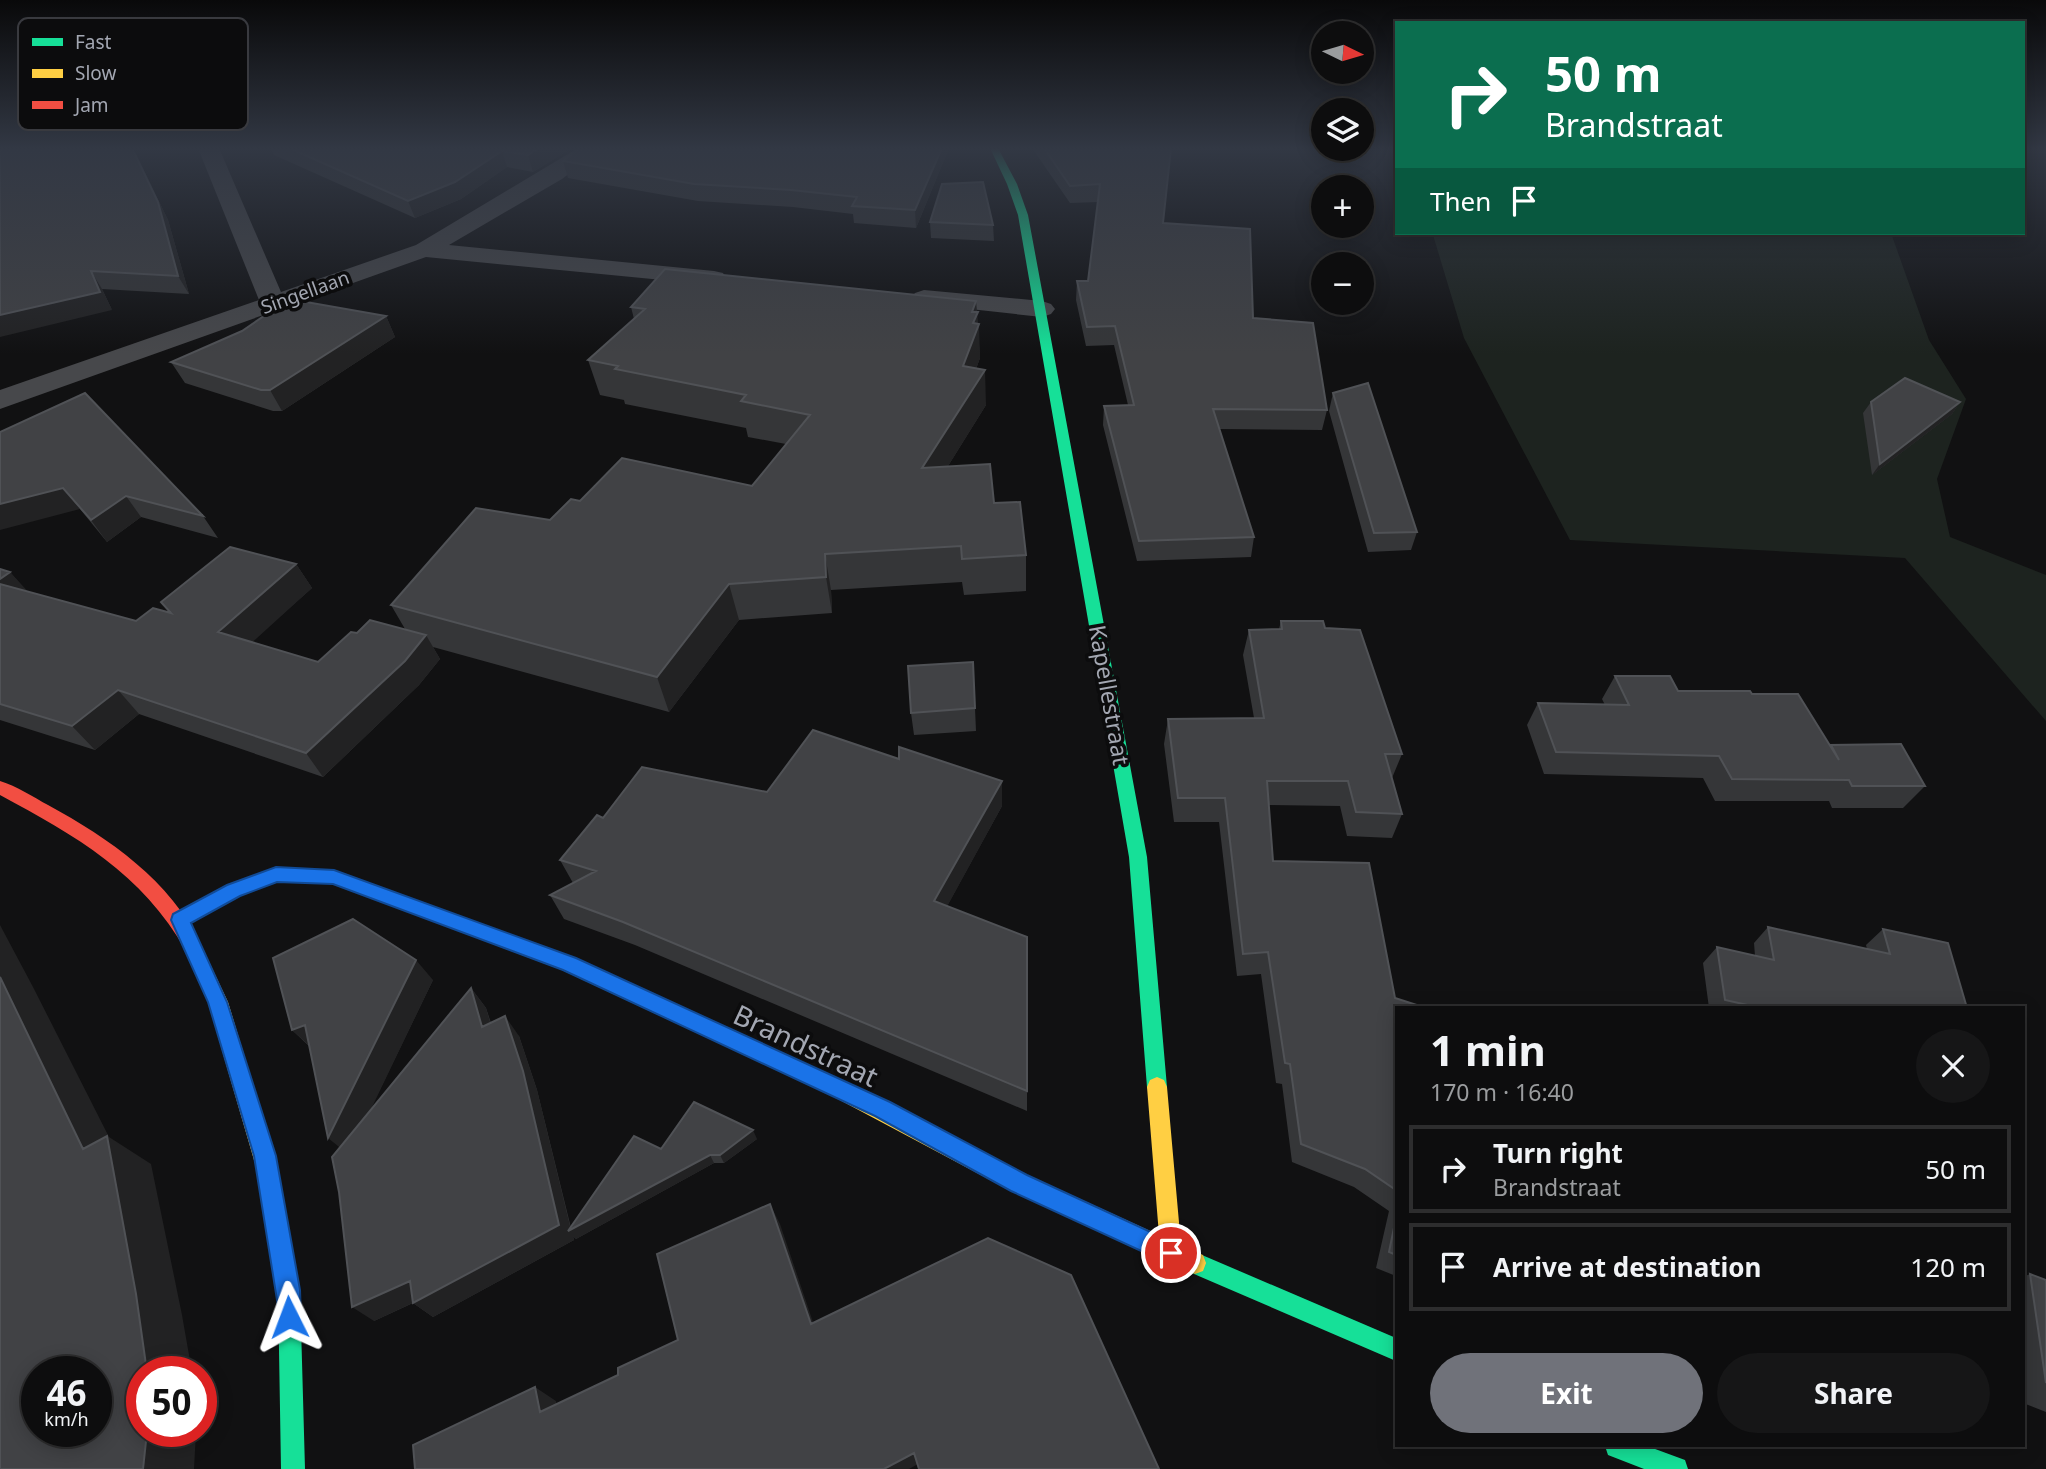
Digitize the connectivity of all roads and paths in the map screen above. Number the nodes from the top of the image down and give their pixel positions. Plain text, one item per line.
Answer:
1 (237, 217) edge
2 (481, 217) edge
3 (1023, 217) edge
4 (424, 250) junction
5 (742, 280) edge
6 (905, 296) edge
7 (273, 304) junction
8 (1042, 309) junction
9 (0, 400) edge
10 (0, 787) edge
11 (180, 920) junction
12 (1171, 1253) junction
13 (1395, 1350) edge
14 (1616, 1447) edge
15 (1619, 1447) edge
16 (293, 1469) edge
17 (1618, 1469) edge
18 (1676, 1469) edge

1 - 7 street
2 - 4 street, Singellaan
3 - 8 street, Kapellestraat
4 - 5 street
4 - 7 street, Singellaan
6 - 8 street
7 - 9 street, Singellaan
8 - 12 street, Kapellestraat
10 - 11 street
11 - 12 street, Brandstraat
11 - 16 street
12 - 13 street, Brandstraat
14 - 17 street
15 - 18 street

